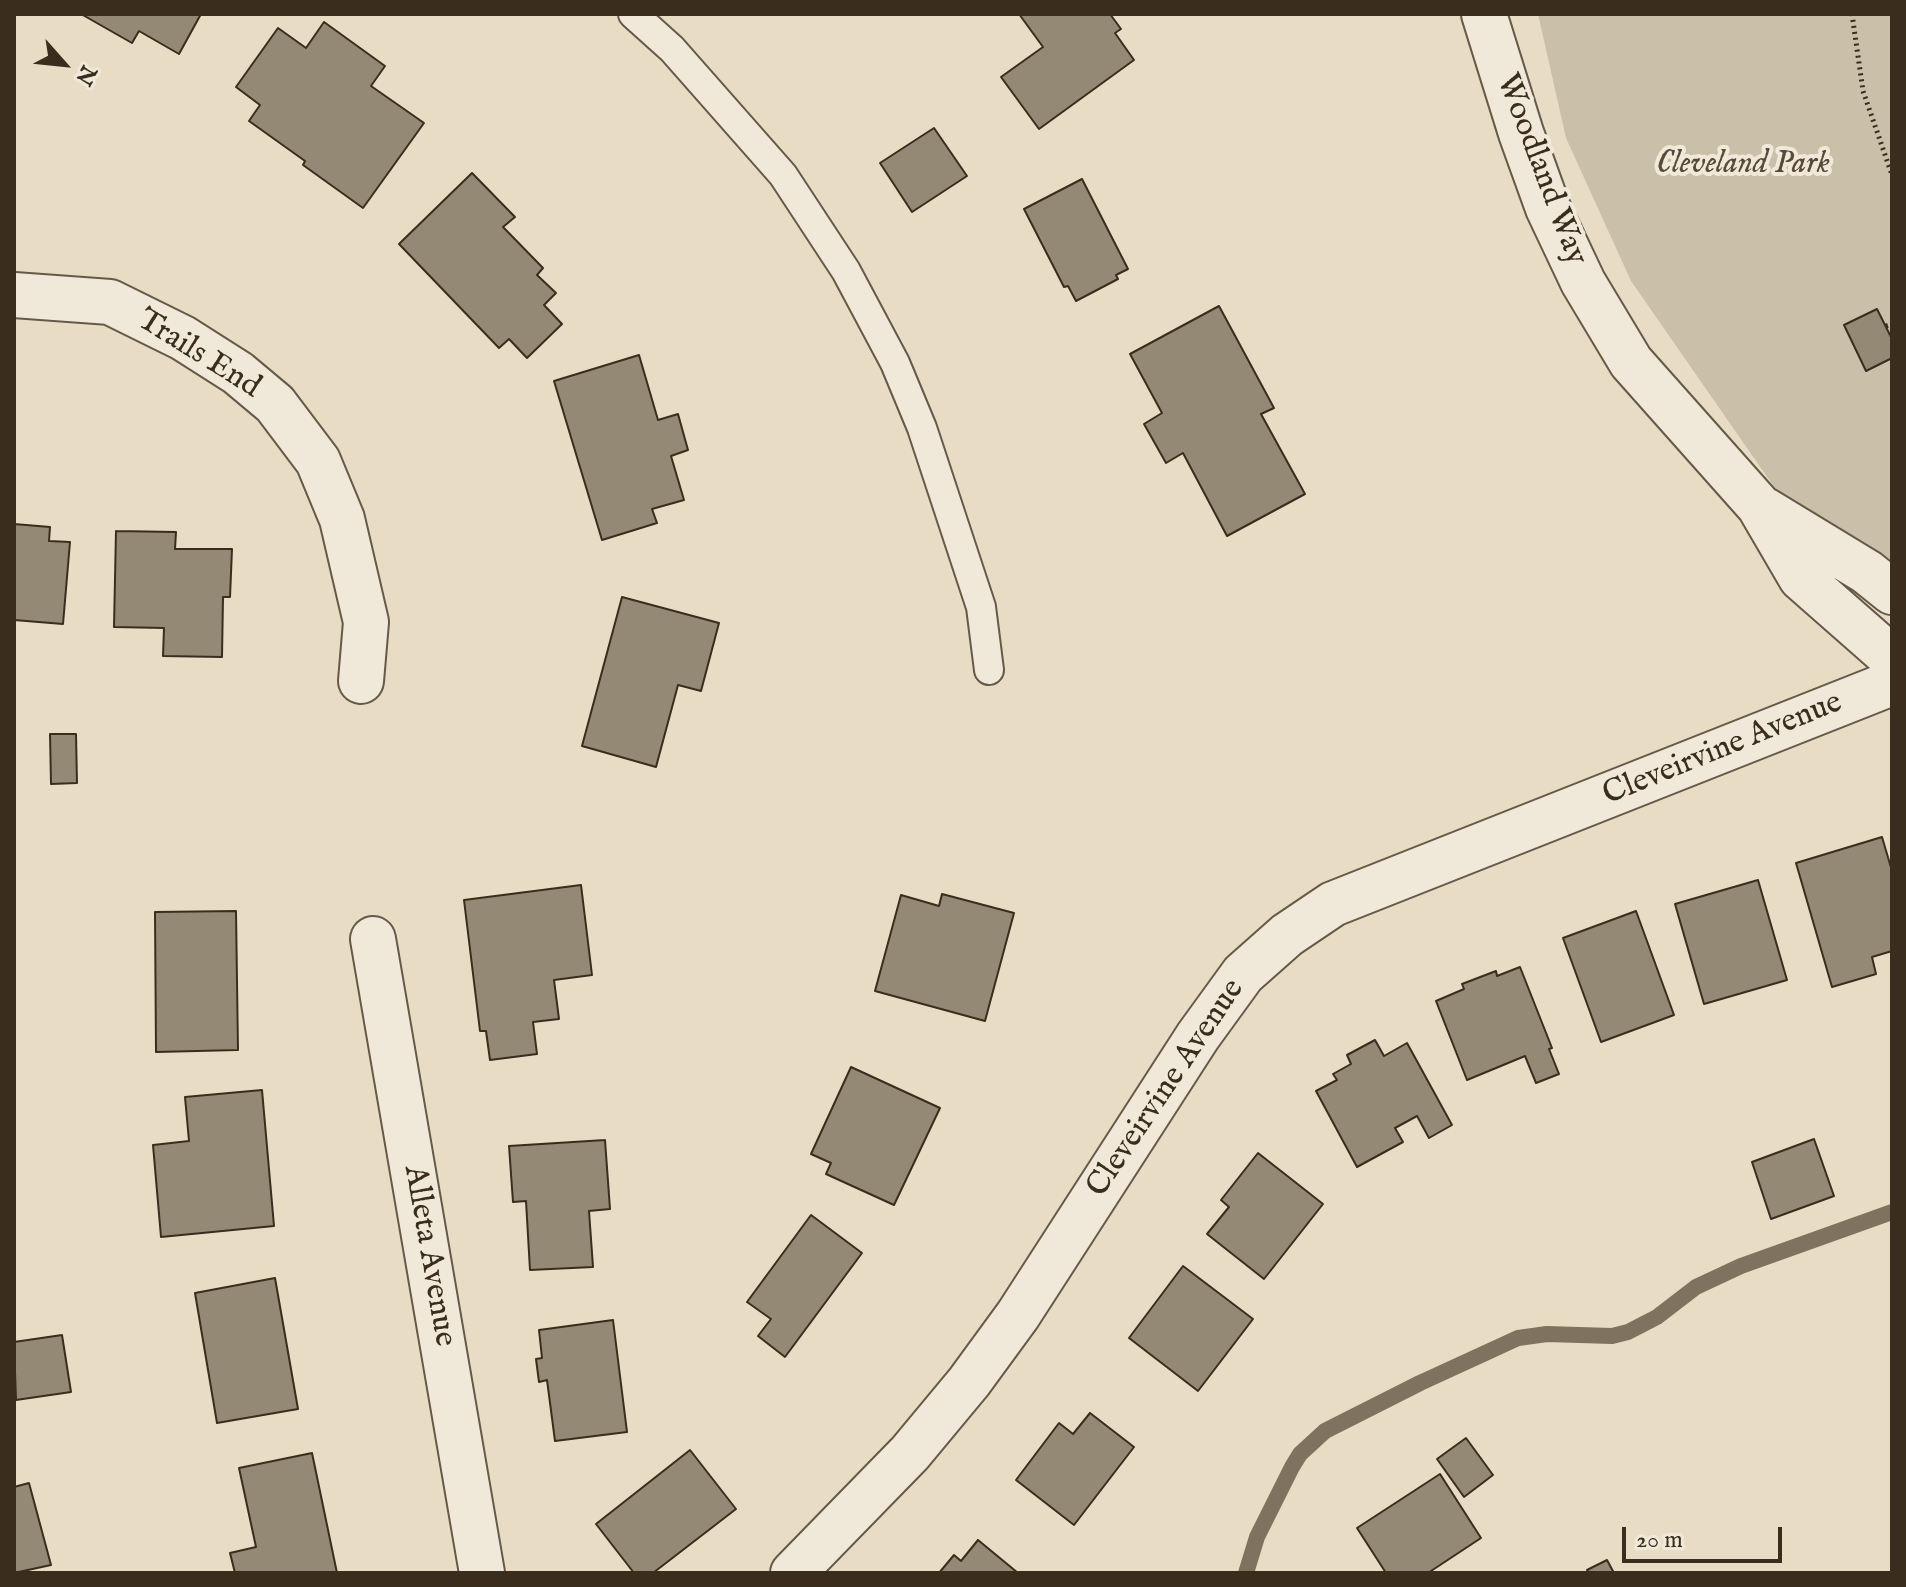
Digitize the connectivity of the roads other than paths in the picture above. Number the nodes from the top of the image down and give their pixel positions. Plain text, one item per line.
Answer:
1 (633, 14) edge
2 (1484, 14) edge
3 (14, 295) edge
4 (1759, 506) junction
5 (1892, 592) edge
6 (1892, 658) edge
7 (989, 670) dead end
8 (361, 681) dead end
9 (1892, 683) edge
10 (373, 939) dead end
11 (482, 1573) edge
12 (793, 1573) edge

1 - 7 lane
2 - 4 street, Woodland Way
3 - 8 street, Trails End
4 - 5 street, Woodland Way
4 - 6 street, Woodland Way
9 - 12 street, Cleveirvine Avenue
10 - 11 street, Alleta Avenue

